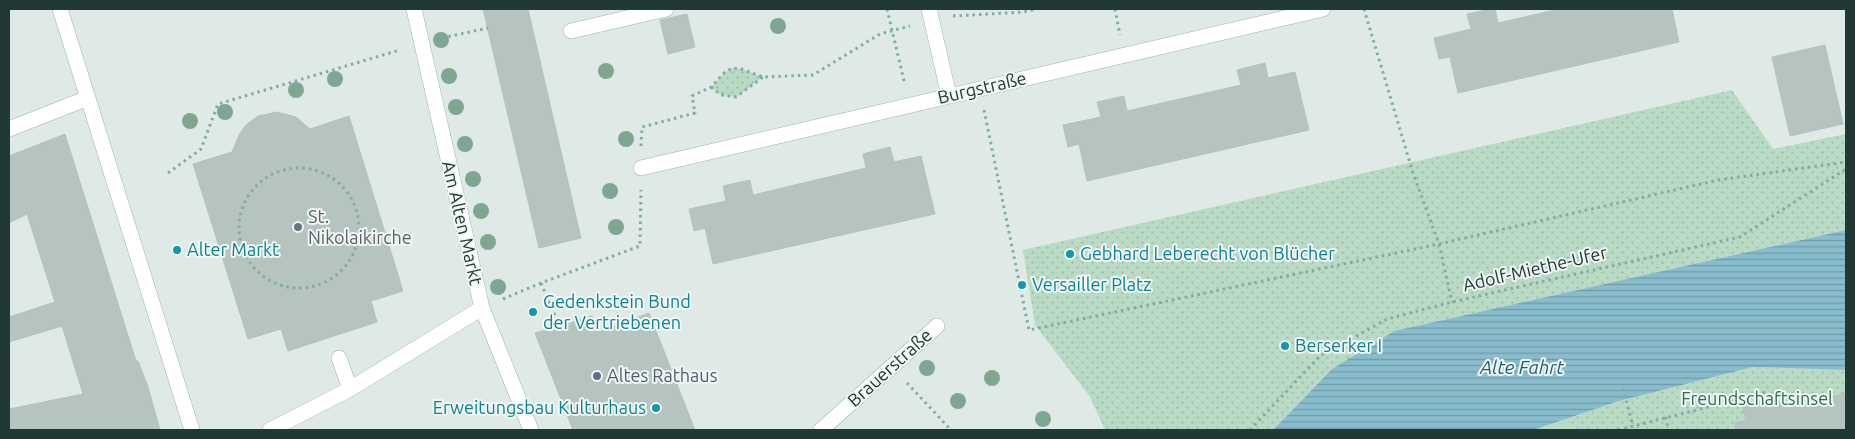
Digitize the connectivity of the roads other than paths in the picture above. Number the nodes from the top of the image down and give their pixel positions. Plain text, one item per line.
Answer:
1 (60, 9) edge
2 (414, 9) edge
3 (666, 9) edge
4 (1323, 9) edge
5 (930, 15) edge
6 (571, 31) dead end
7 (950, 96) junction
8 (88, 98) junction
9 (9, 129) edge
10 (641, 168) road end
11 (482, 308) junction
12 (937, 326) dead end
13 (339, 358) dead end
14 (350, 389) junction
15 (192, 430) edge
16 (270, 430) edge
17 (531, 430) edge
18 (821, 430) edge

1 - 8 street
2 - 11 street, Am Alten Markt
3 - 6 street
4 - 7 street, Burgstraße
5 - 7 street
7 - 10 street, Burgstraße
8 - 9 street
8 - 15 street
11 - 14 street
11 - 17 street, Am Alten Markt
12 - 18 street, Brauerstraße
13 - 14 street
14 - 16 street

